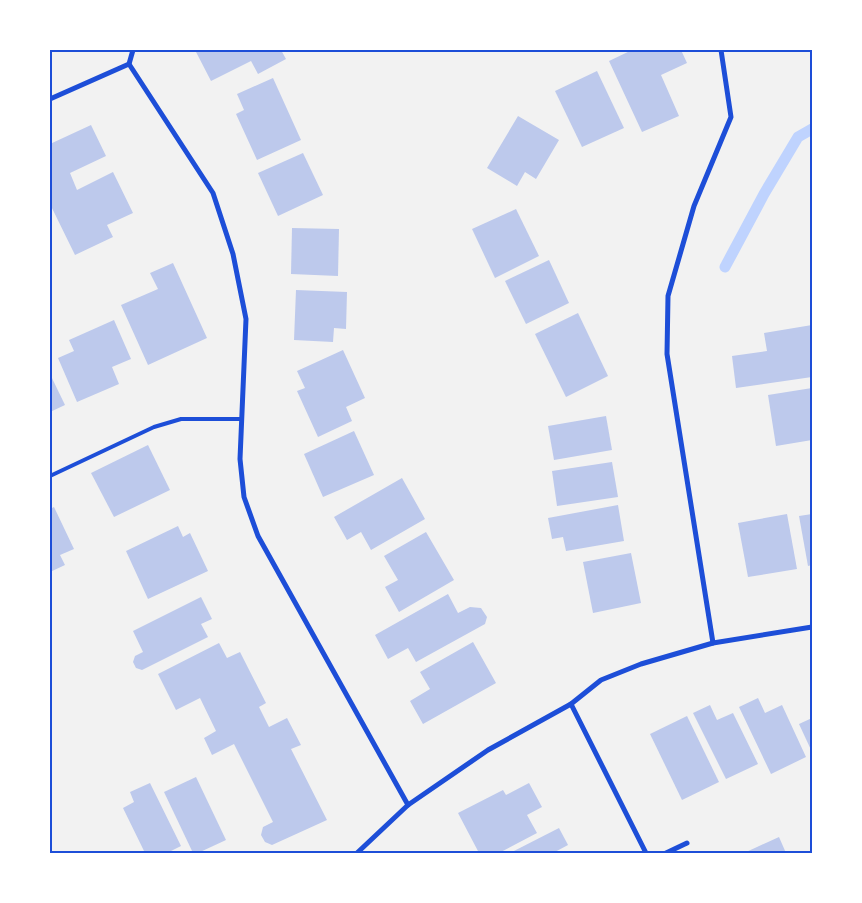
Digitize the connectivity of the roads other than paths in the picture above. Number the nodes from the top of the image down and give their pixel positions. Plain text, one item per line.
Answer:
1 (133, 50) edge
2 (721, 50) edge
3 (129, 64) junction
4 (50, 99) edge
5 (242, 419) junction
6 (50, 476) edge
7 (812, 627) edge
8 (713, 643) junction
9 (571, 704) junction
10 (408, 805) junction
11 (687, 843) dead end
12 (357, 853) edge
13 (646, 853) edge
14 (666, 853) edge

1 - 3 street
2 - 8 street
3 - 4 street
3 - 5 street
5 - 6 lane
5 - 10 street
7 - 8 street
8 - 9 street
9 - 10 street
9 - 13 street
10 - 12 street
11 - 14 street

